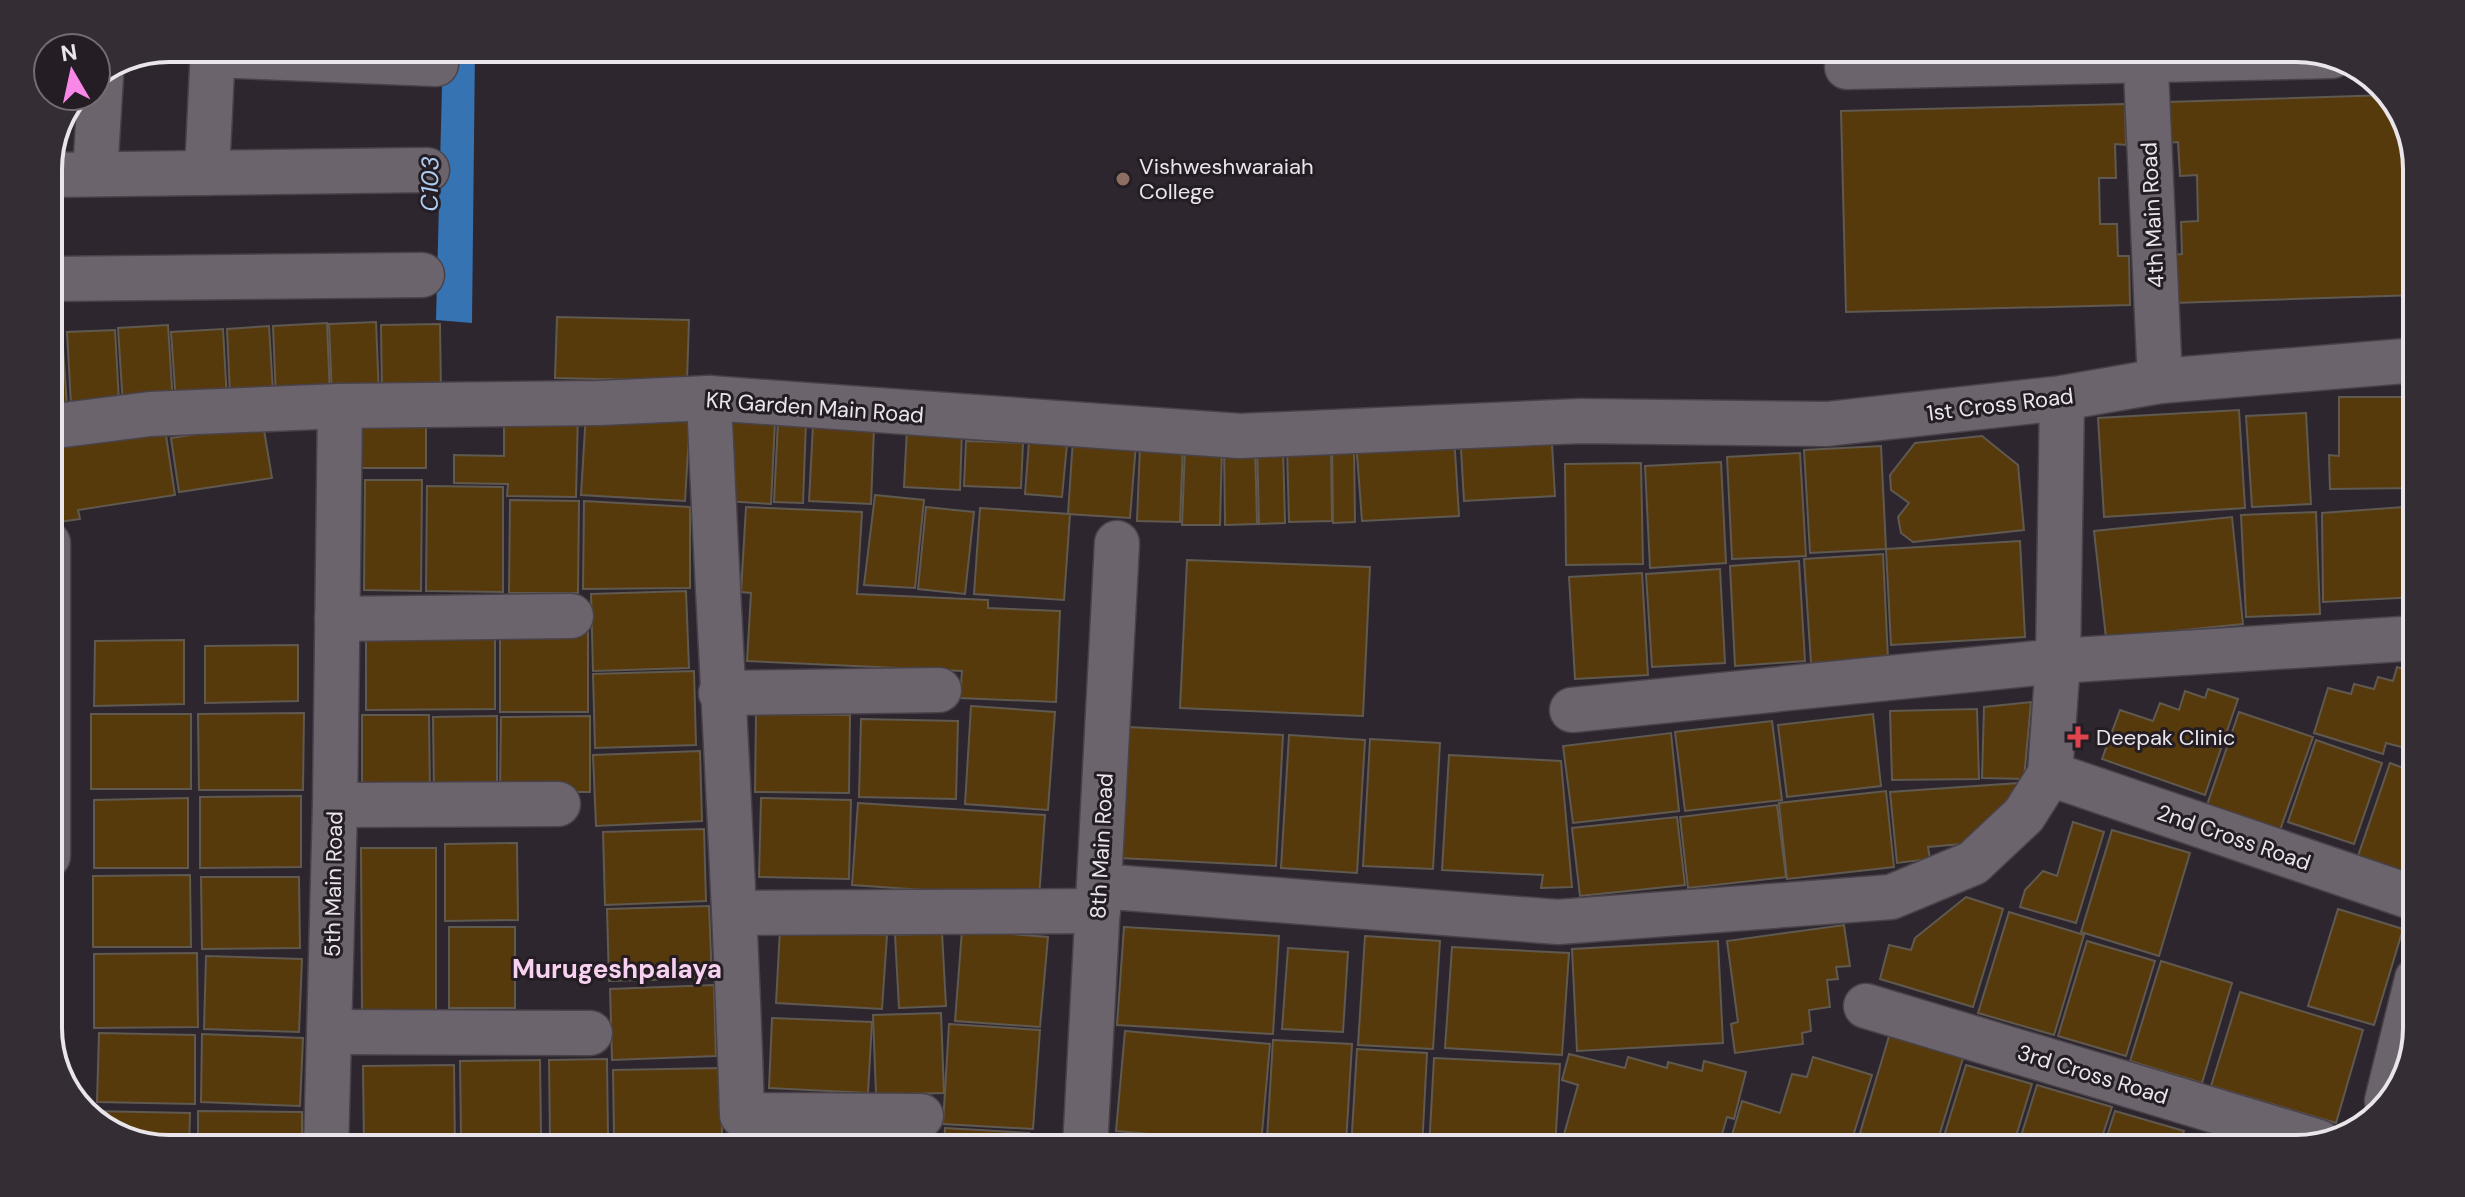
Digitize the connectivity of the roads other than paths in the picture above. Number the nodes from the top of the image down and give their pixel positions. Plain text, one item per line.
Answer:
1 (212, 62) edge
2 (402, 62) edge
3 (1962, 62) edge
4 (2145, 62) edge
5 (436, 64) dead end
6 (1847, 67) dead end
7 (99, 112) edge
8 (427, 170) dead end
9 (207, 173) junction
10 (95, 174) junction
11 (62, 175) edge
12 (422, 275) dead end
13 (62, 279) edge
14 (2403, 361) edge
15 (2160, 381) junction
16 (709, 398) junction
17 (2062, 398) junction
18 (340, 406) junction
19 (1581, 421) joint
20 (62, 425) edge
21 (1117, 543) dead end
22 (571, 616) dead end
23 (337, 619) junction
24 (2403, 639) edge
25 (2058, 661) junction
26 (939, 690) dead end
27 (721, 693) junction
28 (1572, 710) dead end
29 (2050, 774) junction
30 (558, 804) dead end
31 (335, 805) junction
32 (2403, 894) edge
33 (1098, 899) junction
34 (736, 913) junction
35 (1866, 1006) dead end
36 (330, 1032) junction
37 (590, 1033) dead end
38 (2402, 1041) edge
39 (2396, 1065) edge
40 (921, 1116) dead end
41 (326, 1135) edge
42 (1086, 1135) edge
43 (2296, 1135) edge

1 - 9 street
2 - 5 street
3 - 6 street
4 - 15 street, 4th Main Road
7 - 10 street
8 - 9 street
9 - 10 street
10 - 11 street
12 - 13 street
14 - 15 street, 1st Cross Road
15 - 17 street, 1st Cross Road
16 - 18 street, KR Garden Main Road
16 - 19 street, KR Garden Main Road
16 - 27 street
17 - 19 street, 1st Cross Road
17 - 25 street
18 - 20 street, KR Garden Main Road
18 - 23 street, 5th Main Road
21 - 33 street, 8th Main Road
22 - 23 street
23 - 31 street, 5th Main Road
24 - 25 street
25 - 28 street
25 - 29 street
26 - 27 street
27 - 34 street
29 - 32 street, 2nd Cross Road
29 - 33 street
30 - 31 street
31 - 36 street, 5th Main Road
33 - 34 street
33 - 42 street, 8th Main Road
34 - 40 street
35 - 43 street, 3rd Cross Road
36 - 37 street
36 - 41 street, 5th Main Road
38 - 39 street

